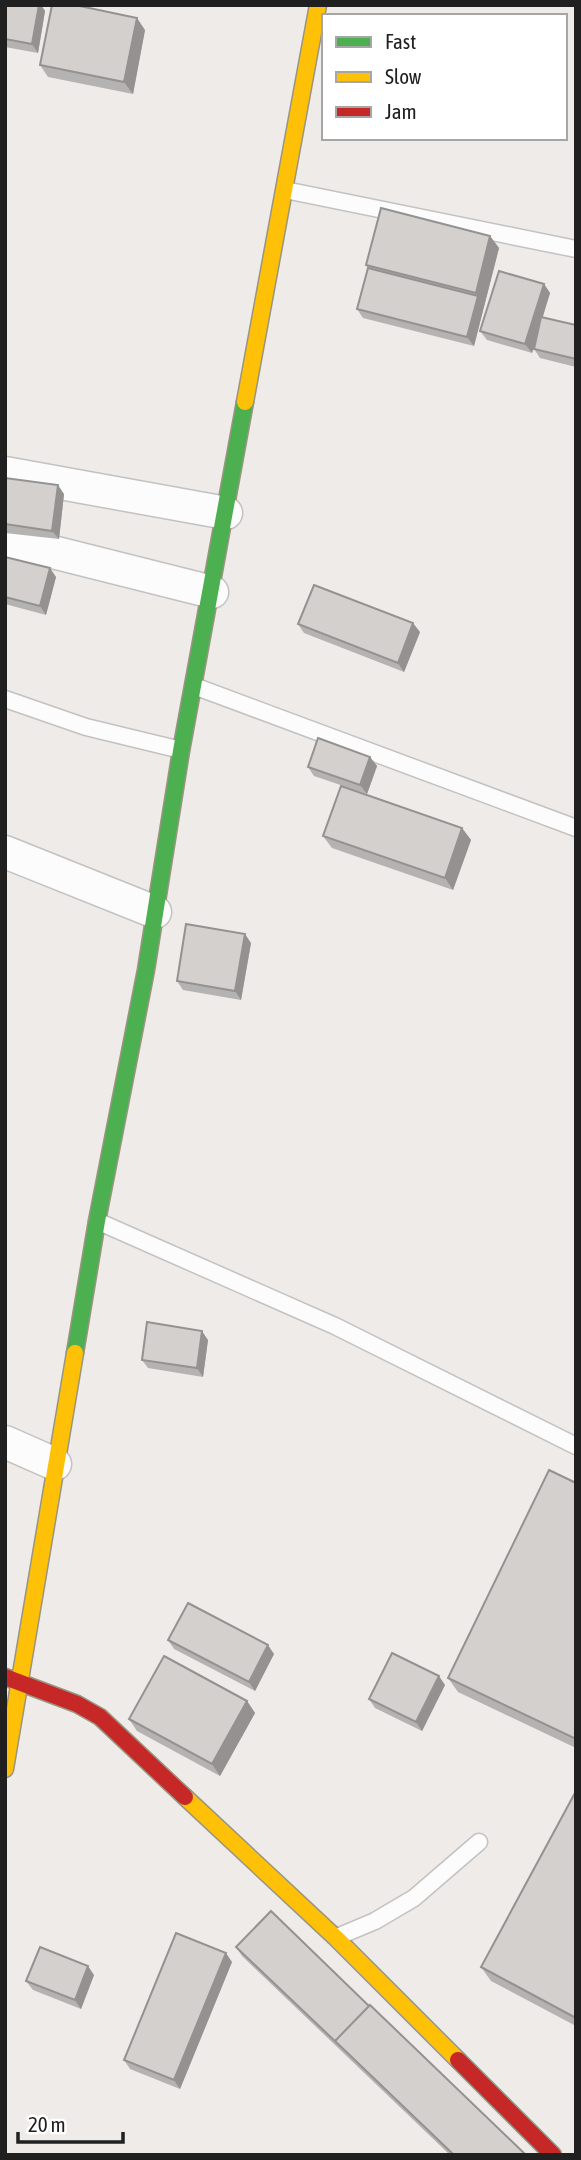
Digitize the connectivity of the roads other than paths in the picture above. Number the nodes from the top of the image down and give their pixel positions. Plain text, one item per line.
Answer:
1 (318, 5) edge
2 (285, 190) junction
3 (576, 249) edge
4 (5, 472) edge
5 (226, 513) junction
6 (5, 540) edge
7 (212, 592) junction
8 (194, 687) junction
9 (5, 699) edge
10 (181, 751) junction
11 (576, 828) edge
12 (5, 852) edge
13 (155, 912) junction
14 (97, 1221) junction
15 (5, 1441) edge
16 (576, 1446) edge
17 (55, 1464) junction
18 (12, 1680) edge
19 (5, 1769) edge
20 (479, 1842) dead end
21 (336, 1938) junction
22 (553, 2155) edge

1 - 2 main road
2 - 3 lane
2 - 5 main road
4 - 5 street
5 - 7 main road
6 - 7 street
7 - 8 main road
8 - 10 main road
8 - 11 lane
9 - 10 lane
10 - 13 main road
12 - 13 street
13 - 14 main road
14 - 16 lane
14 - 17 main road
15 - 17 street
17 - 18 main road
18 - 19 main road
18 - 21 main road
20 - 21 lane
21 - 22 main road

